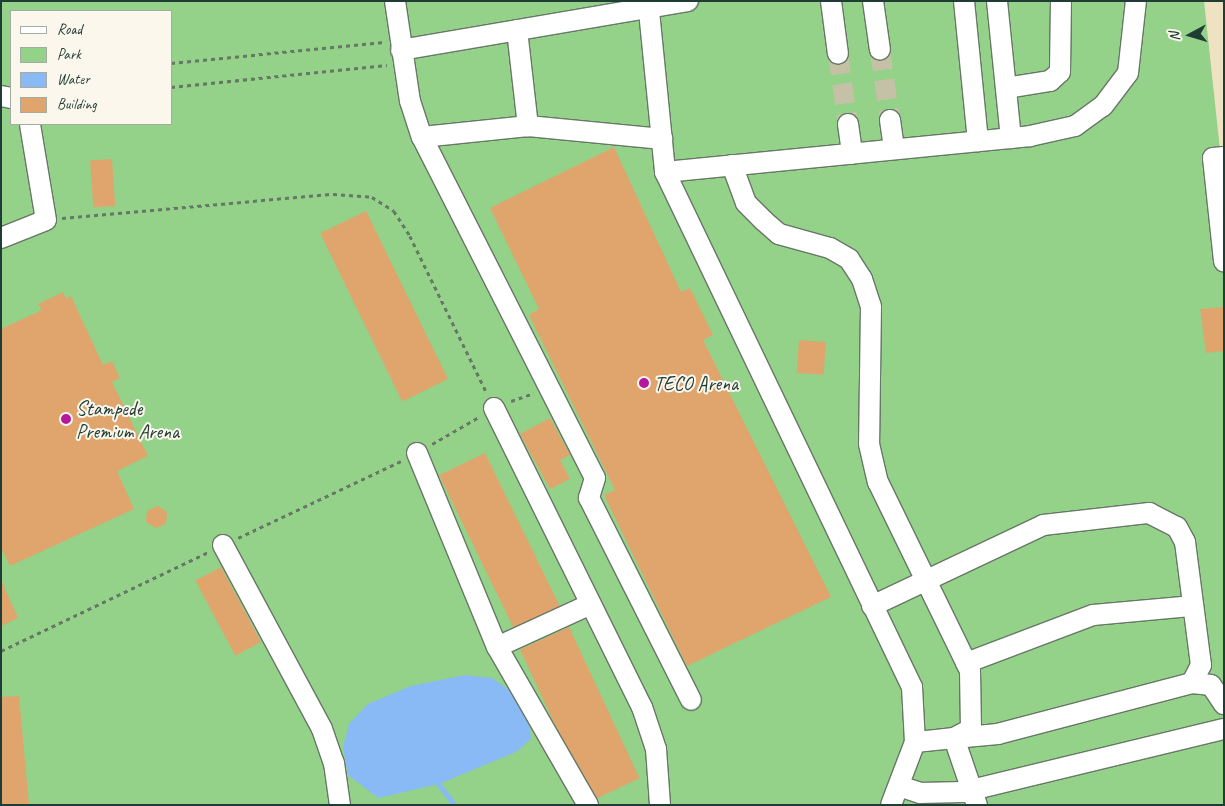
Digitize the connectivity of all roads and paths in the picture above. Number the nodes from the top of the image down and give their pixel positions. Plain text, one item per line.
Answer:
1 (395, 1) edge
2 (688, 1) edge
3 (830, 1) edge
4 (873, 1) edge
5 (964, 1) edge
6 (997, 1) edge
7 (1061, 1) edge
8 (1136, 1) edge
9 (648, 4) edge
10 (517, 30) junction
11 (880, 50) tunnel mouth
12 (401, 51) junction
13 (838, 54) tunnel mouth
14 (172, 63) edge
15 (172, 87) edge
16 (1006, 88) junction
17 (890, 120) tunnel mouth
18 (848, 124) tunnel mouth
19 (30, 125) edge
20 (528, 126) junction
21 (422, 137) junction
22 (1011, 138) junction
23 (662, 139) junction
24 (978, 141) junction
25 (894, 149) junction
26 (852, 154) junction
27 (1224, 157) edge
28 (732, 165) junction
29 (665, 172) junction
30 (46, 220) junction
31 (1, 238) edge
32 (1224, 261) edge
33 (549, 387) junction
34 (494, 408) junction
35 (417, 453) junction
36 (223, 545) junction
37 (927, 580) junction
38 (591, 604) junction
39 (872, 606) junction
40 (1191, 606) junction
41 (497, 647) junction
42 (1, 651) edge
43 (966, 663) junction
44 (1192, 683) junction
45 (691, 700) dead end
46 (1224, 704) edge
47 (1224, 729) edge
48 (954, 738) junction
49 (915, 742) junction
50 (902, 787) junction
51 (974, 797) edge
52 (340, 805) edge
53 (588, 805) edge
54 (660, 805) edge
55 (891, 805) edge

1 - 12 lane
2 - 9 lane
3 - 13 lane
4 - 11 lane
5 - 24 lane
6 - 16 lane
7 - 16 lane
8 - 22 lane
9 - 10 lane
9 - 23 lane
10 - 12 lane
10 - 20 lane
12 - 14 path
12 - 15 path
12 - 21 lane
16 - 22 lane
17 - 25 lane
18 - 26 lane
19 - 30 lane
20 - 21 lane
20 - 23 lane
21 - 33 lane
22 - 24 lane
23 - 29 lane
24 - 25 lane
25 - 26 lane
26 - 28 lane
27 - 32 lane
28 - 29 lane
28 - 37 lane
29 - 39 lane
30 - 31 lane
30 - 34 path
33 - 34 path
33 - 45 lane
34 - 35 path
34 - 38 lane
35 - 36 path
35 - 41 lane
36 - 42 path
36 - 52 lane
37 - 39 lane
37 - 40 lane
37 - 43 lane
38 - 41 lane
38 - 54 lane
39 - 49 lane
40 - 43 lane
40 - 44 lane
41 - 53 lane
43 - 48 lane
44 - 46 lane
44 - 48 lane
47 - 51 lane
48 - 49 lane
48 - 51 lane
49 - 50 lane
50 - 51 lane
50 - 55 lane

